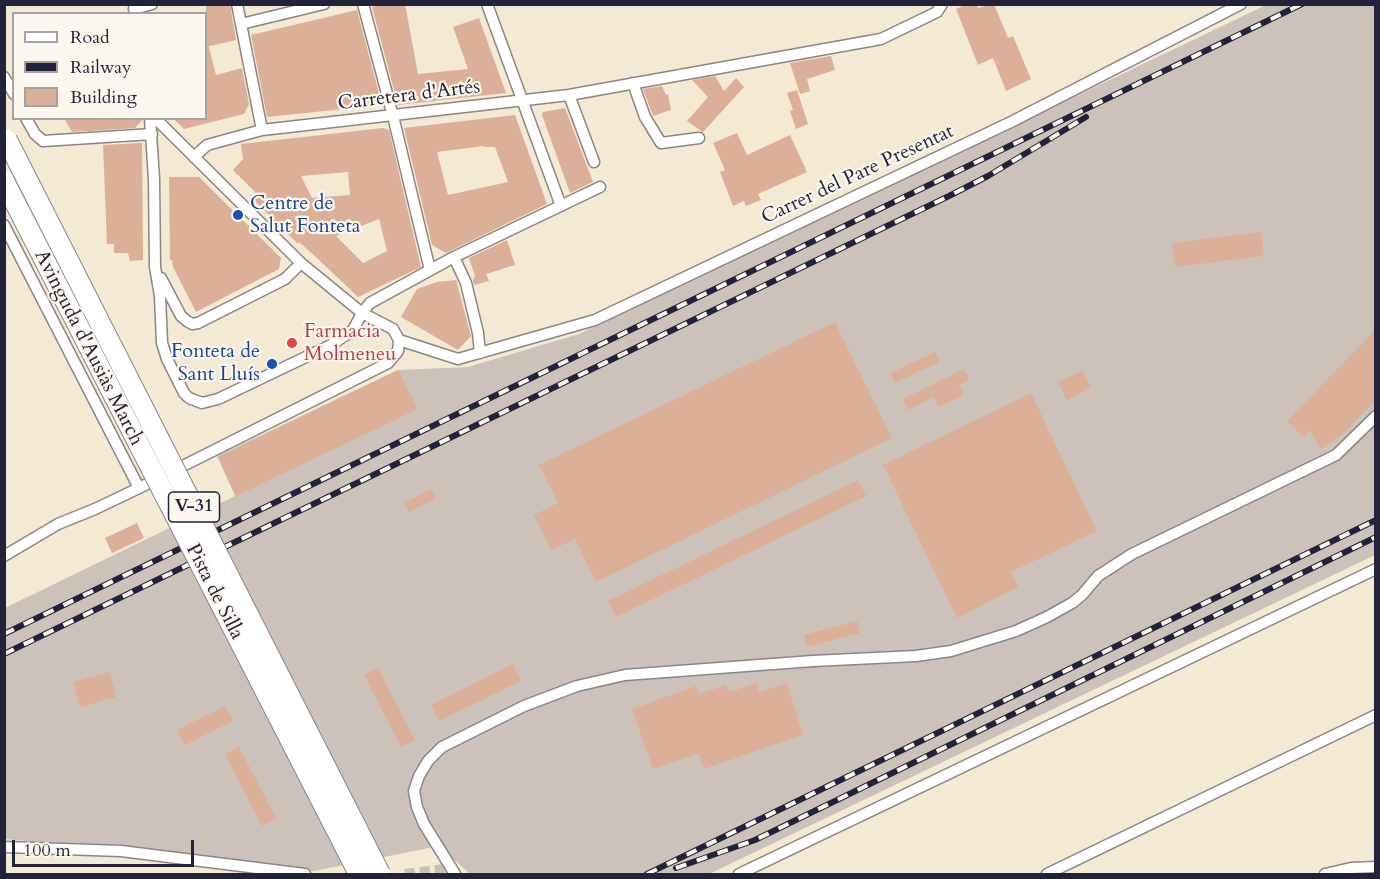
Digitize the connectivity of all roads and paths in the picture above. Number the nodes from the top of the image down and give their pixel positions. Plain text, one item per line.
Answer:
1 (152, 4) edge
2 (237, 4) edge
3 (324, 4) edge
4 (363, 4) edge
5 (487, 4) edge
6 (942, 4) edge
7 (1241, 4) edge
8 (134, 9) edge
9 (241, 24) junction
10 (4, 77) edge
11 (633, 83) junction
12 (12, 91) edge
13 (569, 95) junction
14 (523, 101) junction
15 (393, 116) junction
16 (27, 120) edge
17 (153, 120) edge
18 (155, 120) edge
19 (262, 130) junction
20 (152, 134) junction
21 (699, 138) dead end
22 (7, 140) dead end
23 (194, 158) junction
24 (594, 162) dead end
25 (4, 181) edge
26 (600, 187) dead end
27 (561, 206) junction
28 (4, 225) edge
29 (454, 257) junction
30 (301, 263) junction
31 (155, 267) junction
32 (430, 270) junction
33 (362, 314) junction
34 (399, 340) junction
35 (480, 353) junction
36 (1376, 416) edge
37 (139, 488) junction
38 (4, 556) edge
39 (1376, 569) edge
40 (1376, 714) edge
41 (4, 847) edge
42 (1376, 867) edge
43 (305, 874) edge
44 (359, 874) edge
45 (380, 874) edge
46 (455, 874) edge
47 (739, 874) edge
48 (1047, 874) edge
49 (1325, 874) edge

1 - 8 street
2 - 9 street
3 - 9 street
4 - 15 street
5 - 14 street
6 - 11 street, Carretera d'Artés
7 - 35 street, Carrer del Pare Presentat
9 - 19 street
10 - 12 street
11 - 13 street, Carretera d'Artés
11 - 21 street
13 - 14 street, Carretera d'Artés
13 - 24 street
14 - 15 street, Carretera d'Artés
14 - 27 street
15 - 19 street, Carretera d'Artés
15 - 32 street
16 - 20 street
17 - 20 street
18 - 23 street, Carrer del Pare Presentat
19 - 23 street, Carretera d'Artés
20 - 31 street
22 - 45 highway, V-31, bridge
23 - 30 street, Carrer del Pare Presentat
25 - 44 highway, Pista de Silla / V-31, bridge
26 - 27 street
27 - 29 street
28 - 37 street, Avinguda d'Ausiàs March
29 - 32 street
29 - 35 street
30 - 31 street
30 - 33 street, Carrer del Pare Presentat
31 - 33 street
32 - 33 street
33 - 34 street, Carrer del Pare Presentat
34 - 35 street, Carrer del Pare Presentat
34 - 37 street
36 - 46 street
37 - 38 street
39 - 47 street
40 - 48 street
41 - 43 street
42 - 49 street

